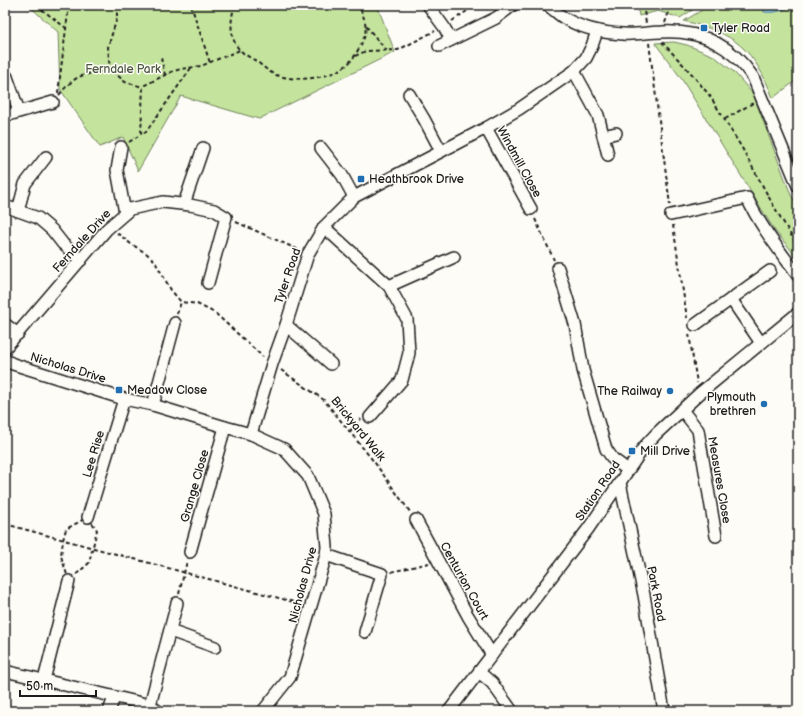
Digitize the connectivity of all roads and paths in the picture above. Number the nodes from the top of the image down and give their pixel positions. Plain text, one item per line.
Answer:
1 (36, 5) edge
2 (69, 5) edge
3 (117, 5) edge
4 (191, 5) edge
5 (235, 5) edge
6 (358, 5) edge
7 (428, 5) edge
8 (513, 5) edge
9 (547, 5) edge
10 (643, 5) edge
11 (671, 5) edge
12 (366, 26) junction
13 (66, 28) junction
14 (597, 31) junction
15 (654, 32) junction
16 (451, 40) junction
17 (439, 46) dead end
18 (240, 50) junction
19 (355, 56) junction
20 (161, 58) dead end
21 (210, 63) junction
22 (191, 68) junction
23 (110, 71) junction
24 (574, 71) junction
25 (5, 74) edge
26 (165, 75) junction
27 (143, 87) junction
28 (409, 94) dead end
29 (763, 99) junction
30 (53, 102) dead end
31 (19, 111) junction
32 (5, 116) edge
33 (725, 119) junction
34 (486, 128) junction
35 (616, 133) dead end
36 (140, 134) junction
37 (603, 136) junction
38 (121, 148) joint
39 (203, 148) dead end
40 (322, 148) dead end
41 (441, 151) junction
42 (608, 155) dead end
43 (46, 157) dead end
44 (798, 186) edge
45 (354, 197) junction
46 (184, 204) junction
47 (5, 206) edge
48 (530, 209) joint
49 (18, 211) junction
50 (125, 213) junction
51 (671, 215) dead end
52 (226, 218) junction
53 (110, 227) junction
54 (324, 227) junction
55 (798, 247) edge
56 (308, 254) junction
57 (454, 257) dead end
58 (81, 260) junction
59 (558, 268) joint
60 (770, 271) dead end
61 (798, 276) edge
62 (208, 283) dead end
63 (389, 286) junction
64 (731, 300) junction
65 (798, 313) edge
66 (175, 323) dead end
67 (5, 324) edge
68 (286, 325) junction
69 (695, 325) dead end
70 (18, 334) junction
71 (761, 343) junction
72 (5, 348) edge
73 (5, 360) edge
74 (272, 364) junction
75 (331, 364) dead end
76 (124, 399) junction
77 (153, 406) junction
78 (682, 410) junction
79 (370, 418) joint
80 (225, 427) junction
81 (350, 431) junction
82 (251, 434) junction
83 (628, 470) junction
84 (620, 484) junction
85 (88, 516) junction
86 (416, 520) joint
87 (5, 524) edge
88 (716, 536) dead end
89 (62, 540) junction
90 (93, 548) junction
91 (190, 552) joint
92 (326, 555) junction
93 (437, 560) junction
94 (184, 573) junction
95 (382, 574) junction
96 (68, 581) junction
97 (177, 603) joint
98 (312, 606) junction
99 (170, 631) junction
100 (366, 632) dead end
101 (215, 647) dead end
102 (492, 655) junction
103 (5, 671) edge
104 (479, 672) junction
105 (44, 680) junction
106 (114, 698) junction
107 (154, 708) edge
108 (109, 711) edge
109 (263, 711) edge
110 (449, 711) edge
111 (512, 711) edge
112 (664, 711) edge

1 - 13 path
2 - 13 path
3 - 23 path
4 - 21 path
5 - 18 path
6 - 12 path
7 - 16 street
8 - 16 street
9 - 14 street
10 - 15 path
11 - 15 path
12 - 19 path
12 - 19 path
13 - 23 path
14 - 15 street
14 - 24 street, Tyler Road
15 - 29 street
15 - 33 path
16 - 17 street
18 - 19 path
18 - 21 path
20 - 26 path
21 - 22 path
22 - 26 path
22 - 36 path
23 - 27 path
24 - 34 street, Tyler Road
24 - 37 street
25 - 31 street
26 - 27 path
27 - 36 path
28 - 41 street
29 - 33 path
29 - 44 street
30 - 31 street
31 - 32 street
33 - 55 path
34 - 41 street, Tyler Road
34 - 48 street, Windmill Close
35 - 37 street
36 - 38 path
37 - 42 street
38 - 50 street
39 - 46 street
40 - 45 street
41 - 45 street, Tyler Road
43 - 49 street
45 - 54 street, Tyler Road
46 - 50 street, Ferndale Drive
46 - 52 street, Ferndale Drive
47 - 49 street
48 - 59 path
49 - 58 street
50 - 53 street, Ferndale Drive
51 - 61 street
52 - 56 path
52 - 62 street
53 - 58 street, Ferndale Drive
53 - 74 path, Brickyard Walk
54 - 56 street, Tyler Road
54 - 63 street
56 - 68 street, Tyler Road
57 - 63 street
58 - 70 street, Ferndale Drive
59 - 83 street
60 - 64 street
63 - 79 street
64 - 69 street
64 - 71 street
65 - 71 street, Station Road
66 - 77 street
67 - 70 street
68 - 74 street, Tyler Road
68 - 75 street
70 - 72 street, Ferndale Drive
71 - 78 street, Station Road
73 - 76 street, Nicholas Drive
74 - 81 path, Brickyard Walk
74 - 82 street, Tyler Road
76 - 77 street, Nicholas Drive
76 - 85 street, Lee Rise
77 - 80 street, Nicholas Drive
78 - 83 street, Station Road
78 - 88 street, Measures Close
79 - 81 path
80 - 82 street, Nicholas Drive
80 - 91 street, Grange Close
81 - 86 path, Brickyard Walk
82 - 92 street, Nicholas Drive
83 - 84 street, Station Road
84 - 102 street, Station Road
84 - 112 street, Park Road
85 - 89 path
85 - 90 path
86 - 93 street, Centurion Court
87 - 89 path
89 - 90 path
89 - 96 path
90 - 94 path
90 - 96 path
91 - 94 path
92 - 95 street
92 - 98 street, Nicholas Drive
93 - 95 path
93 - 102 street, Centurion Court
94 - 97 path
94 - 98 path
95 - 100 street
96 - 105 street
97 - 99 street
98 - 109 street, Nicholas Drive
99 - 101 street
99 - 107 street
102 - 104 street, Station Road
103 - 105 street
104 - 110 street, Station Road
104 - 111 street
105 - 106 street
106 - 107 street
106 - 108 street

